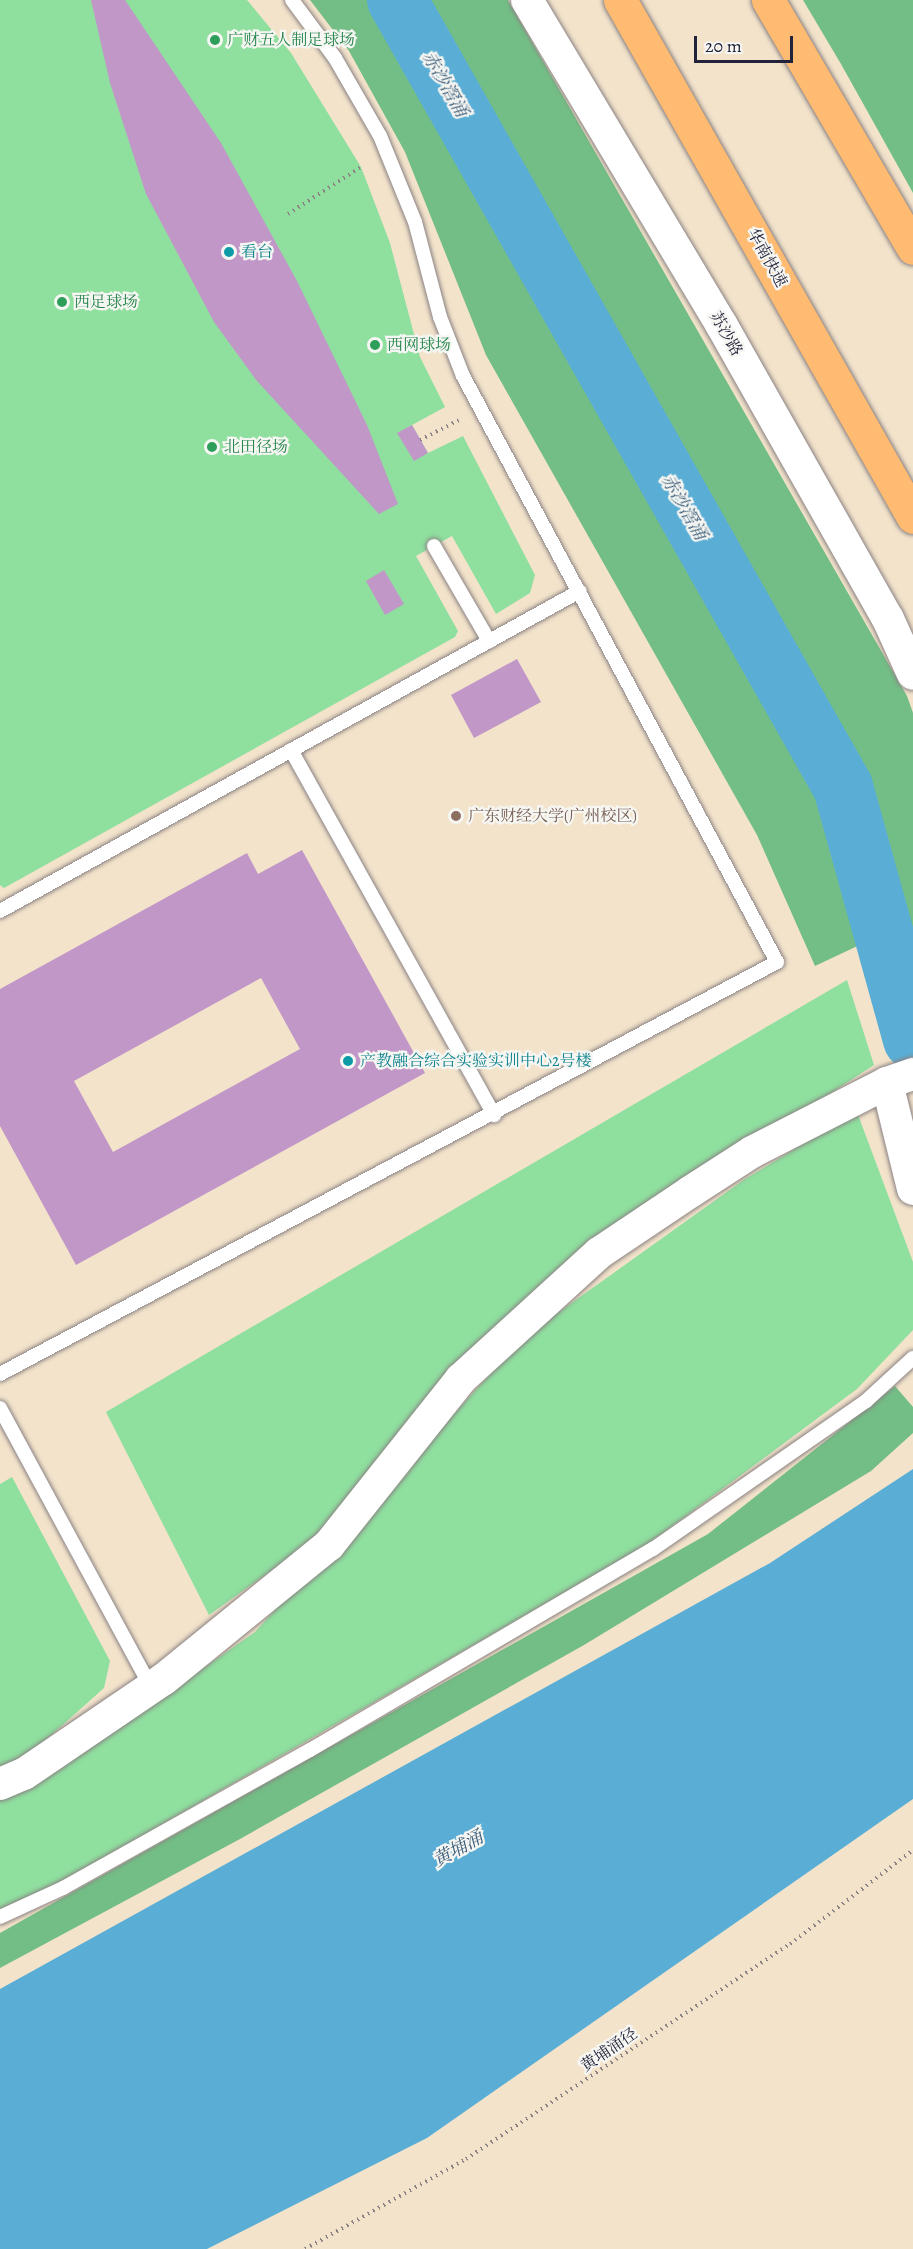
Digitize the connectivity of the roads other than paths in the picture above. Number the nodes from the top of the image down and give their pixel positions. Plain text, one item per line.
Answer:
1 (292, 0) edge
2 (527, 0) edge
3 (620, 0) edge
4 (768, 0) edge
5 (913, 248) edge
6 (913, 517) edge
7 (434, 546) dead end
8 (580, 591) junction
9 (489, 641) junction
10 (913, 674) edge
11 (291, 750) junction
12 (0, 911) edge
13 (900, 1078) edge
14 (494, 1115) junction
15 (913, 1189) edge
16 (913, 1358) edge
17 (0, 1374) edge
18 (0, 1408) edge
19 (150, 1687) junction
20 (0, 1784) edge
21 (0, 1917) edge

1 - 8 lane
2 - 10 street, 苏沙路
3 - 6 highway, 华南快速
4 - 5 highway
7 - 9 lane
8 - 9 lane
8 - 14 lane
9 - 11 lane
11 - 12 lane
11 - 14 lane
13 - 15 street
13 - 19 street
14 - 17 lane
16 - 21 lane
18 - 19 lane
19 - 20 street

